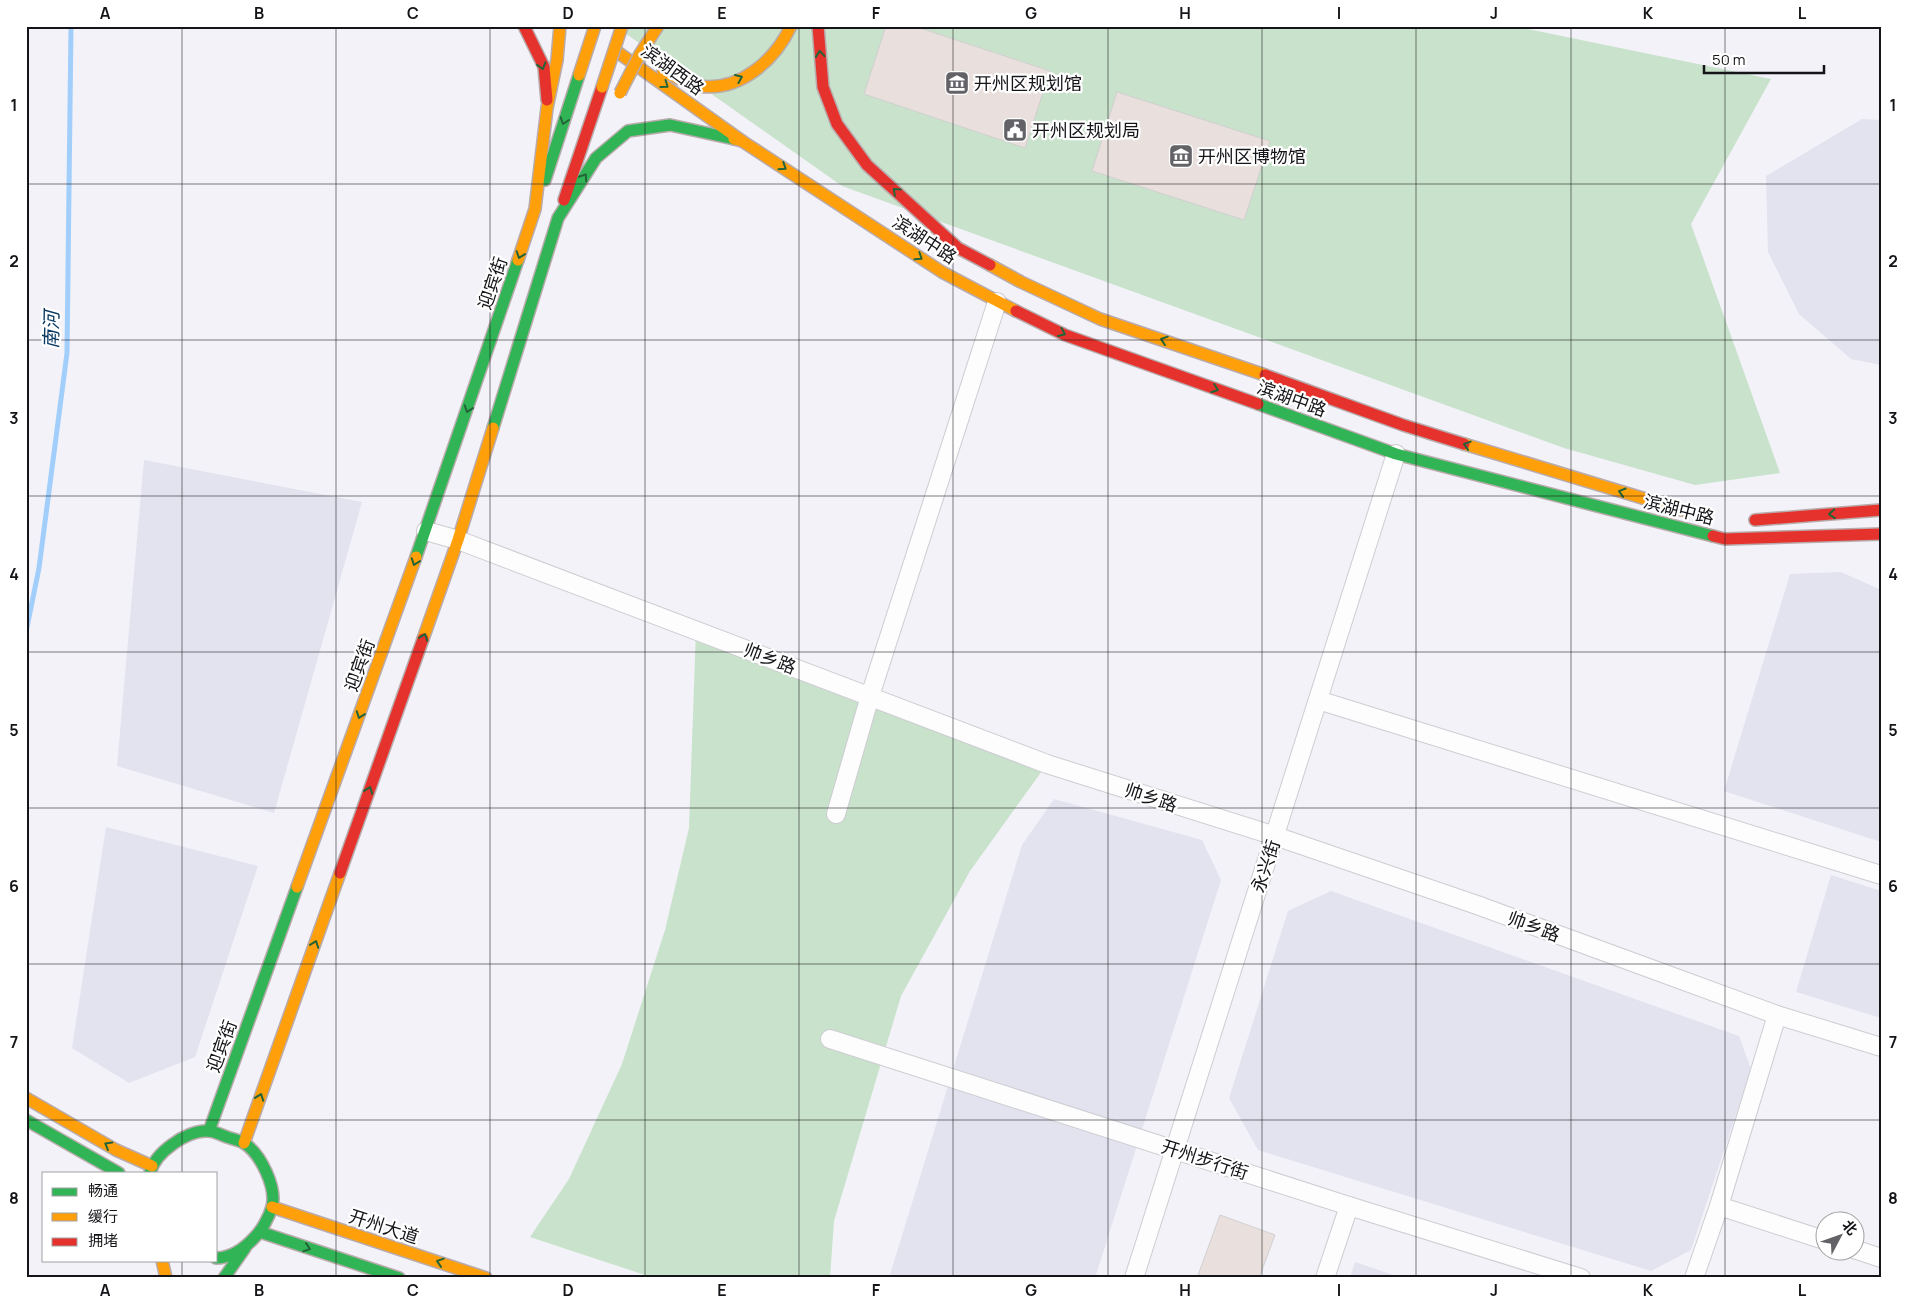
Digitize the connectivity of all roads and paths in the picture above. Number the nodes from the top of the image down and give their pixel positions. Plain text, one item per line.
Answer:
1 (524, 26) edge
2 (560, 26) edge
3 (583, 26) edge
4 (595, 26) edge
5 (622, 26) edge
6 (658, 26) edge
7 (791, 26) edge
8 (818, 26) edge
9 (627, 58) junction
10 (618, 98) dead end
11 (547, 108) junction
12 (603, 140) dead end
13 (742, 141) junction
14 (596, 158) junction
15 (535, 208) junction
16 (558, 218) junction
17 (996, 302) junction
18 (1396, 454) junction
19 (1881, 510) edge
20 (1689, 512) dead end
21 (1746, 521) dead end
22 (426, 531) junction
23 (1881, 534) edge
24 (458, 540) junction
25 (870, 696) junction
26 (1318, 700) junction
27 (836, 814) dead end
28 (1274, 836) junction
29 (1881, 875) edge
30 (1777, 1015) junction
31 (830, 1039) dead end
32 (1881, 1047) edge
33 (26, 1098) edge
34 (26, 1120) edge
35 (209, 1131) junction
36 (244, 1142) junction
37 (1175, 1149) junction
38 (151, 1169) edge
39 (117, 1172) edge
40 (1349, 1206) junction
41 (1719, 1206) junction
42 (272, 1207) junction
43 (260, 1232) junction
44 (1814, 1237) edge
45 (245, 1248) junction
46 (1864, 1252) edge
47 (218, 1258) edge
48 (1881, 1258) edge
49 (162, 1262) edge
50 (166, 1278) edge
51 (224, 1278) edge
52 (399, 1278) edge
53 (486, 1278) edge
54 (1134, 1278) edge
55 (1326, 1278) edge
56 (1581, 1278) edge
57 (1694, 1278) edge

1 -> 11 main road
2 - 11 main road
3 - 9 main road, 滨湖西路
4 -> 15 main road, bridge
5 - 16 main road, bridge
6 - 10 main road, bridge
9 -> 7 main road
20 -> 8 main road, 滨湖中路
9 -> 13 main road, 滨湖西路
11 - 15 main road
12 - 14 main road
13 - 14 main road
13 -> 17 main road, 滨湖中路
16 -> 14 main road
15 -> 22 main road, 迎宾街
16 - 24 main road
17 -> 18 main road, 滨湖中路
17 - 25 street
18 - 23 main road, 滨湖中路
18 - 26 street, 永兴街
19 -> 21 main road
22 - 24 street, 帅乡路
22 -> 35 main road, 迎宾街
24 - 25 street, 帅乡路
36 -> 24 main road
25 - 27 street
25 - 28 street, 帅乡路
26 - 28 street, 永兴街
26 - 29 street
28 - 30 street, 帅乡路
28 - 37 street, 永兴街
30 - 32 street, 帅乡路
30 - 41 street
31 - 37 street, 开州步行街
38 -> 33 main road
34 - 39 main road
35 - 36 main road
35 - 38 main road
36 - 42 main road
37 - 40 street, 开州步行街
37 - 54 street, 永兴街
40 - 55 street
40 - 56 street, 开州步行街
41 - 44 street
41 - 57 street
42 - 43 main road
53 -> 42 main road, 开州大道
43 - 45 main road
43 -> 52 main road
45 - 47 main road
45 - 51 main road
46 - 48 street
49 - 50 main road

